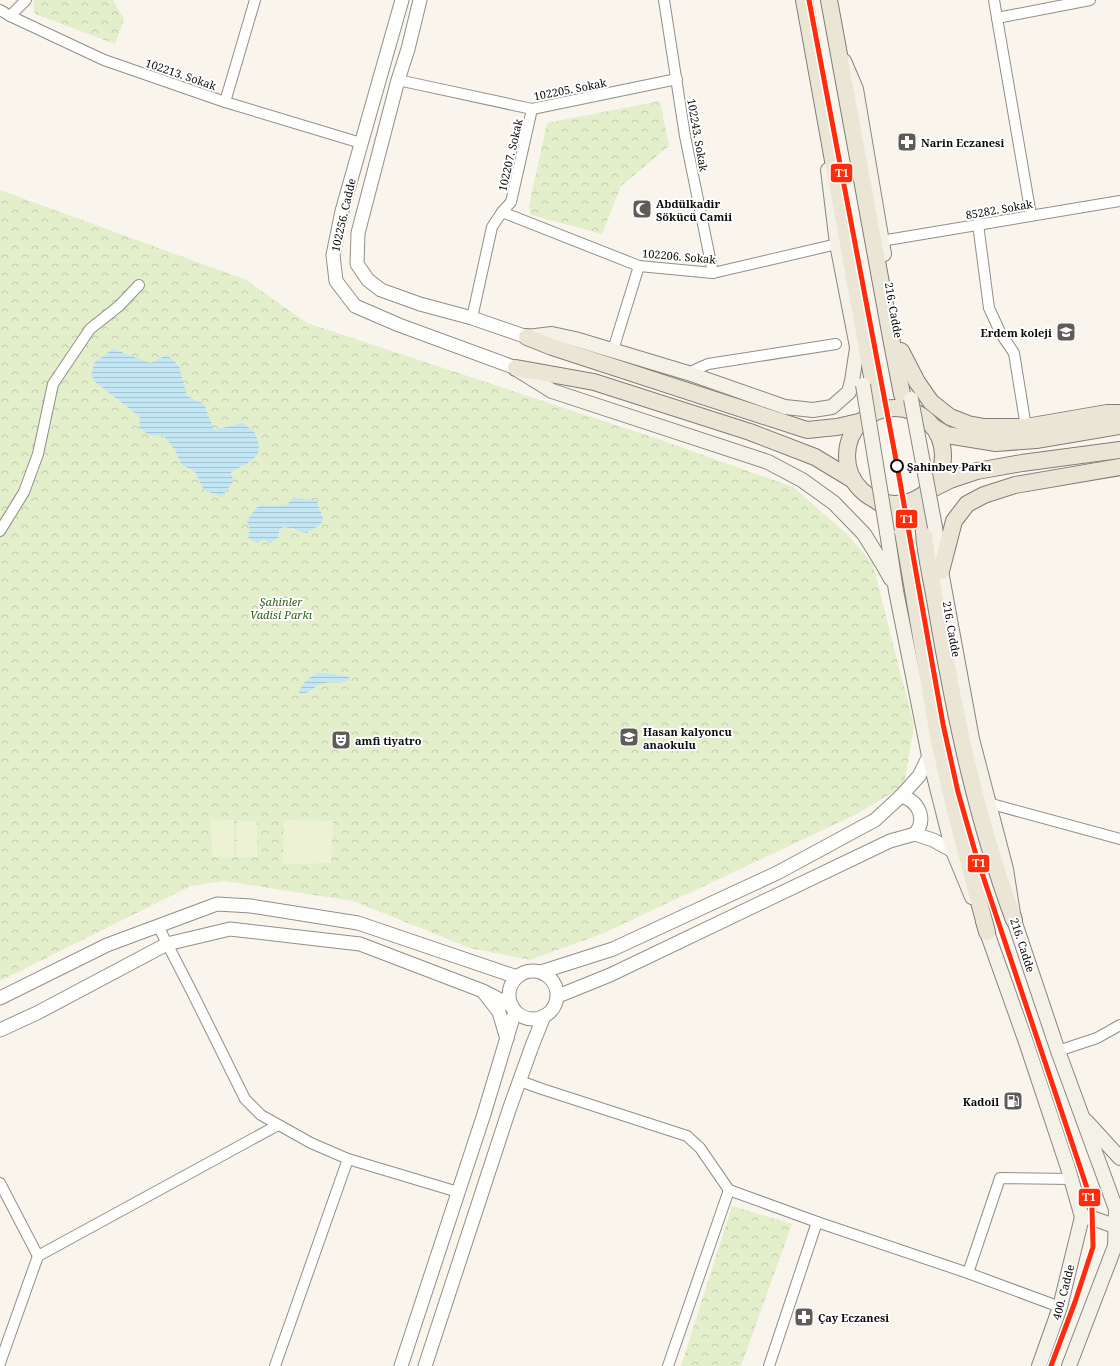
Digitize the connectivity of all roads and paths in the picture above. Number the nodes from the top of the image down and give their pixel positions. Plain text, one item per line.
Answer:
1 (26, 0) edge
2 (255, 0) edge
3 (402, 0) edge
4 (420, 0) edge
5 (430, 0) edge
6 (664, 0) edge
7 (804, 0) edge
8 (829, 0) edge
9 (994, 0) edge
10 (1090, 0) edge
11 (0, 10) edge
12 (10, 16) junction
13 (997, 18) junction
14 (413, 24) junction
15 (840, 52) junction
16 (816, 58) junction
17 (677, 79) junction
18 (398, 80) junction
19 (225, 102) junction
20 (532, 109) junction
21 (361, 143) junction
22 (1120, 201) edge
23 (502, 212) junction
24 (1031, 216) junction
25 (978, 224) junction
26 (881, 241) junction
27 (837, 244) junction
28 (639, 266) junction
29 (713, 273) junction
30 (139, 285) dead end
31 (472, 318) junction
32 (527, 337) junction
33 (836, 344) dead end
34 (857, 348) junction
35 (613, 350) junction
36 (901, 351) junction
37 (516, 368) junction
38 (688, 373) junction
39 (909, 405) junction
40 (1120, 413) edge
41 (867, 418) junction
42 (1120, 426) edge
43 (933, 427) junction
44 (1026, 427) junction
45 (1120, 450) edge
46 (1120, 467) edge
47 (853, 480) junction
48 (927, 492) junction
49 (878, 502) junction
50 (0, 531) edge
51 (941, 571) junction
52 (896, 590) junction
53 (929, 756) junction
54 (901, 796) junction
55 (988, 803) junction
56 (915, 834) junction
57 (1120, 839) edge
58 (953, 852) junction
59 (1014, 920) junction
60 (158, 926) junction
61 (988, 932) junction
62 (167, 944) junction
63 (541, 972) junction
64 (517, 977) junction
65 (483, 991) junction
66 (558, 996) junction
67 (0, 998) edge
68 (514, 1008) junction
69 (544, 1016) junction
70 (1120, 1025) edge
71 (0, 1030) edge
72 (507, 1039) junction
73 (1058, 1051) junction
74 (520, 1080) junction
75 (1083, 1118) junction
76 (278, 1125) junction
77 (1120, 1158) edge
78 (348, 1159) junction
79 (1071, 1179) junction
80 (0, 1183) edge
81 (729, 1190) junction
82 (458, 1192) junction
83 (1082, 1217) junction
84 (817, 1222) junction
85 (1118, 1227) edge
86 (1115, 1250) edge
87 (38, 1256) junction
88 (968, 1273) junction
89 (1060, 1308) junction
90 (0, 1363) edge
91 (275, 1366) edge
92 (401, 1366) edge
93 (425, 1366) edge
94 (668, 1366) edge
95 (769, 1366) edge
96 (1040, 1366) edge
97 (1068, 1366) edge

1 - 12 street
2 - 19 street
3 - 21 street, 102256. Cadde
4 - 14 street, 102256. Cadde
5 - 14 street
6 - 17 street, 102243. Sokak
7 - 16 main road
8 - 15 main road, 216. Cadde
9 - 13 street
10 - 13 street
11 - 12 street, 102213. Sokak
12 - 19 street, 102213. Sokak
13 - 24 street
14 - 18 street, 102256. Cadde
15 - 26 main road, 216. Cadde
15 - 39 main road
16 - 27 main road
16 - 41 main road
17 - 20 street, 102205. Sokak
17 - 29 street, 102243. Sokak
18 - 20 street, 102205. Sokak
18 - 31 street, 102256. Cadde
19 - 21 street, 102213. Sokak
20 - 23 street, 102207. Sokak
21 - 37 street, 102256. Cadde
22 - 24 street, 85282. Sokak
23 - 28 street, 102206. Sokak
23 - 31 street, 102207. Sokak
24 - 25 street, 85282. Sokak
25 - 26 street, 85282. Sokak
25 - 44 street
26 - 36 main road, 216. Cadde
27 - 29 street, 102206. Sokak
27 - 34 main road
28 - 29 street, 102206. Sokak
28 - 35 street
30 - 50 street
31 - 32 street, 102256. Cadde
32 - 35 main road
32 - 41 main road
33 - 38 street
34 - 38 main road
34 - 52 main road, bridge
35 - 38 main road
36 - 39 main road, 216. Cadde
36 - 44 main road
37 - 47 main road
37 - 52 main road
39 - 41 main road
39 - 43 main road
39 - 51 main road, 216. Cadde, bridge
40 - 44 main road
41 - 47 main road
42 - 43 main road
43 - 48 main road
45 - 48 main road
46 - 51 main road
47 - 49 main road
48 - 49 main road
48 - 59 main road
49 - 61 main road
51 - 55 main road, 216. Cadde
52 - 53 main road
53 - 54 street
53 - 58 main road
54 - 56 street
54 - 63 street
55 - 57 street
55 - 59 main road, 216. Cadde
56 - 58 street
56 - 66 street
58 - 61 main road
59 - 73 main road, 216. Cadde
60 - 62 street
60 - 64 street
60 - 67 street
61 - 79 main road
62 - 65 street
62 - 71 street
62 - 76 street
63 - 64 street
63 - 66 street
64 - 68 street
65 - 68 street
65 - 72 street
66 - 69 street
68 - 69 street
68 - 72 street
69 - 74 street
70 - 73 street
72 - 82 street
73 - 75 main road, 216. Cadde
74 - 81 street
74 - 93 street
75 - 77 main road
75 - 85 main road, 216. Cadde
76 - 78 street
76 - 87 street
78 - 82 street
78 - 91 street
79 - 83 main road
79 - 88 street
80 - 87 street
81 - 84 street
81 - 94 street
82 - 92 street
83 - 85 main road
83 - 89 main road, 400. Cadde
84 - 88 street
84 - 95 street
85 - 86 main road, 216. Cadde
86 - 97 main road
87 - 90 street
88 - 89 street
89 - 96 main road, 400. Cadde

